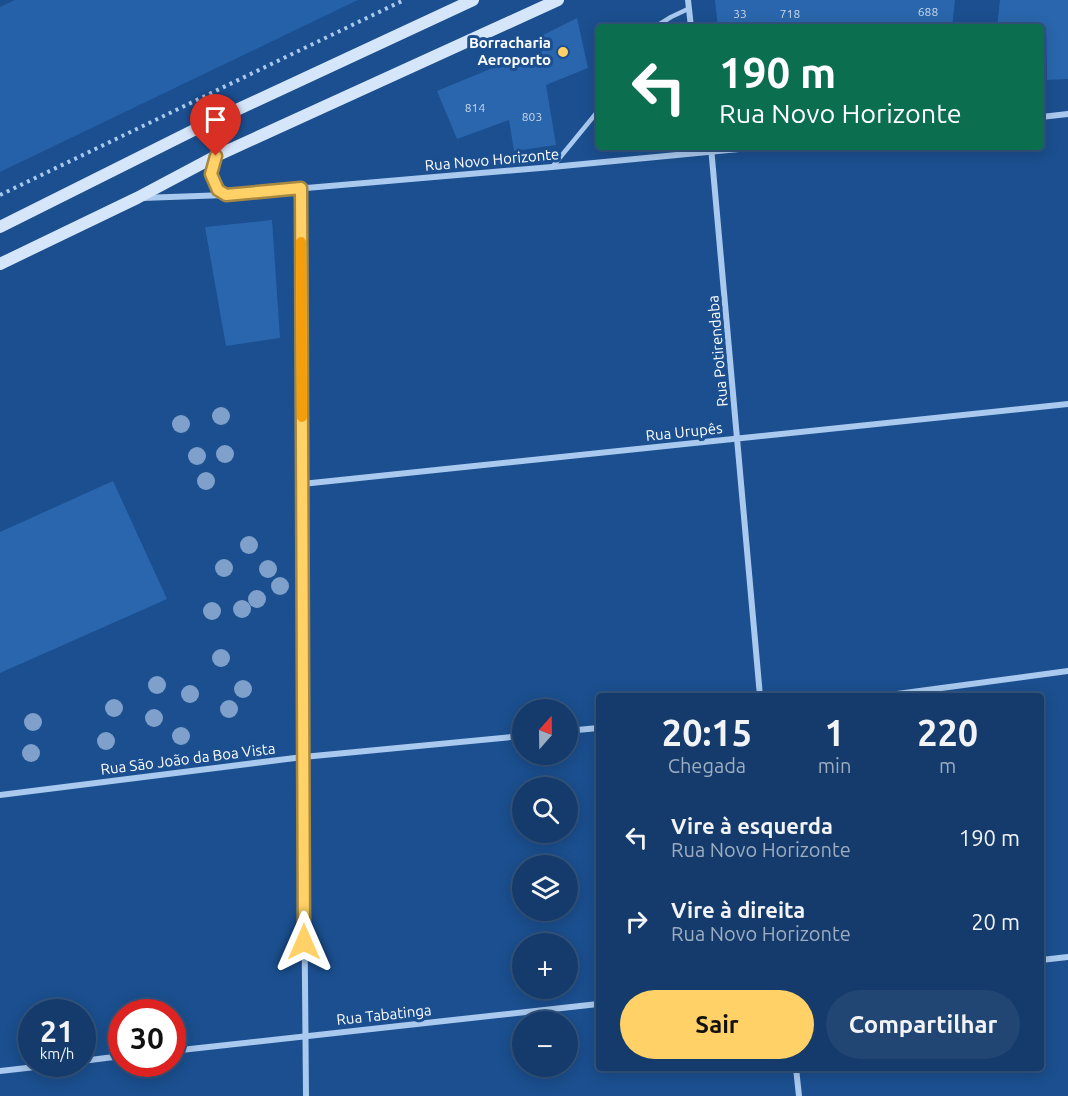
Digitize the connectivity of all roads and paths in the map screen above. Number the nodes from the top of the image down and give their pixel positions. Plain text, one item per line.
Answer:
1 (404, 0) edge
2 (473, 0) edge
3 (558, 0) edge
4 (687, 3) edge
5 (660, 24) edge
6 (690, 24) edge
7 (596, 113) edge
8 (1068, 114) edge
9 (1044, 117) edge
10 (711, 150) edge
11 (216, 156) junction
12 (552, 167) junction
13 (301, 188) junction
14 (0, 195) edge
15 (226, 195) junction
16 (137, 198) junction
17 (0, 227) edge
18 (0, 264) edge
19 (1068, 404) edge
20 (738, 439) junction
21 (302, 484) junction
22 (1068, 671) edge
23 (760, 693) edge
24 (904, 693) edge
25 (596, 728) edge
26 (578, 730) edge
27 (512, 736) edge
28 (303, 757) junction
29 (0, 795) edge
30 (1068, 957) edge
31 (1044, 960) edge
32 (596, 1004) edge
33 (304, 1035) junction
34 (186, 1049) edge
35 (18, 1069) edge
36 (0, 1071) edge
37 (796, 1071) edge
38 (306, 1096) edge
39 (799, 1096) edge

1 - 14 path
2 - 17 main road
3 - 11 main road
4 - 5 lane
4 - 6 street
7 - 12 lane
8 - 9 street
10 - 12 street, Rua Novo Horizonte
10 - 20 street, Rua Potirendaba
11 - 15 street
11 - 16 main road
12 - 13 street, Rua Novo Horizonte
13 - 15 street, Rua Novo Horizonte
13 - 21 street
15 - 16 street, Rua Novo Horizonte
16 - 18 main road
19 - 20 street, Rua Urupês
20 - 21 street, Rua Urupês
20 - 23 street, Rua Potirendaba
21 - 28 street
22 - 24 street
25 - 26 street
27 - 28 street, Rua São João da Boa Vista
28 - 29 street, Rua São João da Boa Vista
28 - 33 street
30 - 31 street
32 - 33 street, Rua Tabatinga
33 - 34 street, Rua Tabatinga
33 - 38 street
35 - 36 street
37 - 39 street

